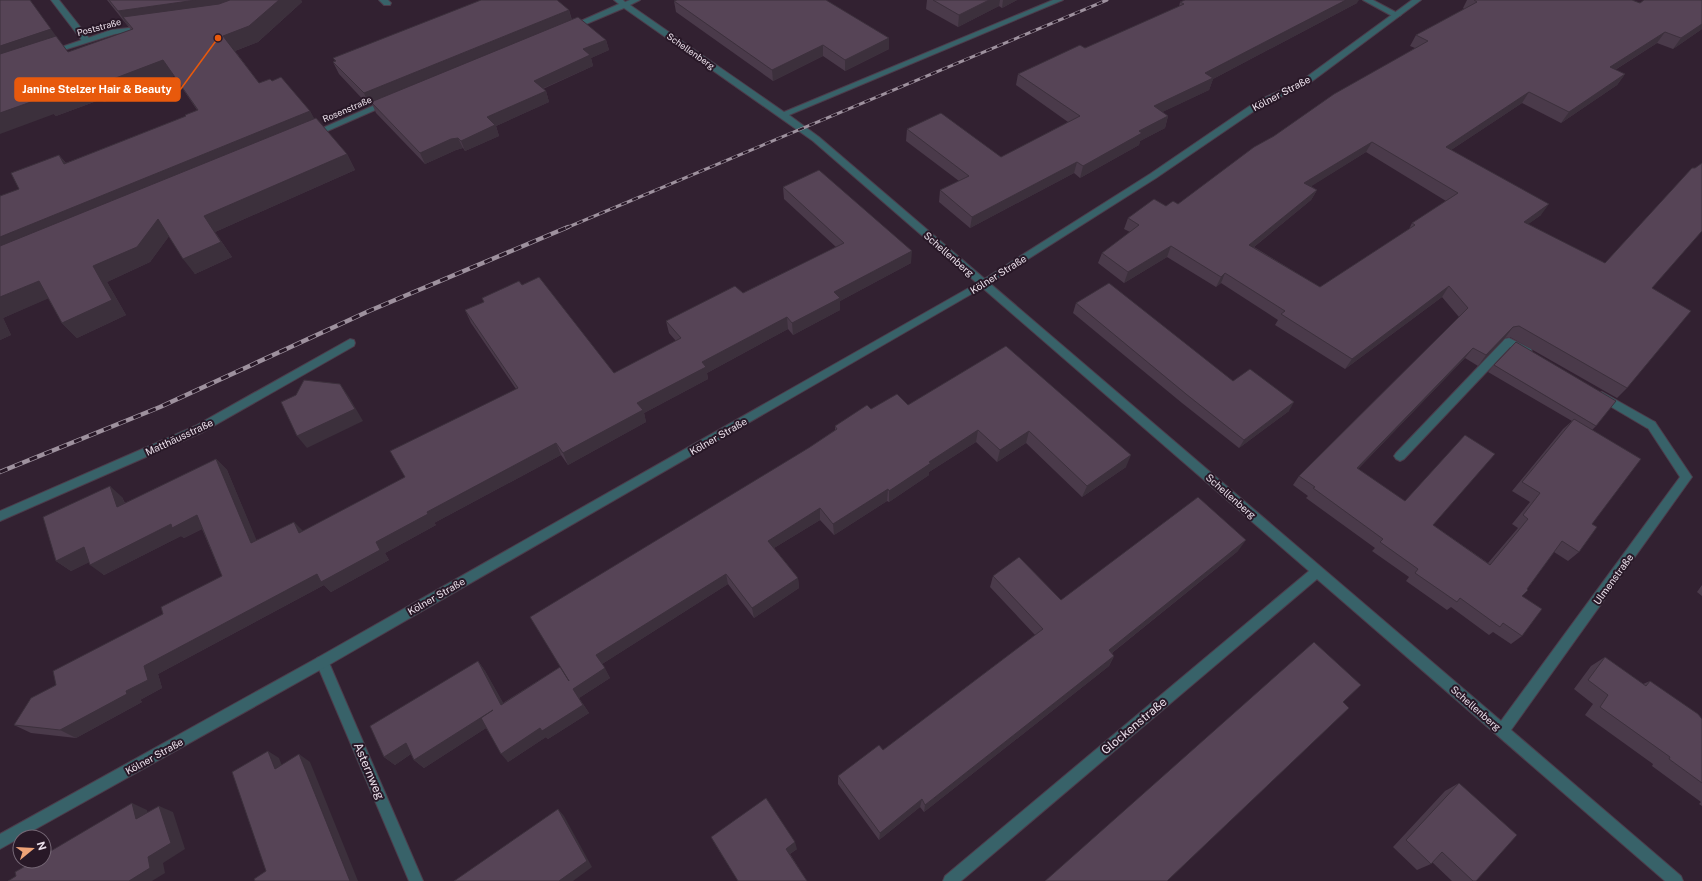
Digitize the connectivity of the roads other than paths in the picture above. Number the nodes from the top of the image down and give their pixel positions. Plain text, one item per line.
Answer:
1 (55, 0) edge
2 (636, 0) edge
3 (1059, 0) edge
4 (1367, 0) edge
5 (1417, 0) edge
6 (621, 2) edge
7 (1397, 15) junction
8 (151, 27) edge
9 (558, 32) edge
10 (86, 40) junction
11 (43, 55) edge
12 (397, 99) edge
13 (783, 114) junction
14 (301, 139) edge
15 (984, 284) junction
16 (350, 343) dead end
17 (1536, 358) edge
18 (1591, 389) edge
19 (1400, 456) dead end
20 (0, 516) edge
21 (1318, 571) junction
22 (322, 662) junction
23 (1502, 731) junction
24 (0, 842) edge
25 (416, 881) edge
26 (950, 881) edge
27 (1676, 881) edge

1 - 10 street
2 - 6 street
3 - 13 street
4 - 7 street
5 - 7 street, Kölner Straße
6 - 9 street
6 - 13 street, Schellenberg
7 - 15 street, Kölner Straße
8 - 10 street, Poststraße
10 - 11 street, Poststraße
12 - 14 street, Rosenstraße
13 - 15 street, Schellenberg
15 - 21 street, Schellenberg
15 - 22 street, Kölner Straße
16 - 20 street, Matthäusstraße
17 - 19 street
18 - 23 street, Ulmenstraße
21 - 23 street, Schellenberg
21 - 26 street, Glockenstraße
22 - 24 street, Kölner Straße
22 - 25 street, Asternweg
23 - 27 street, Schellenberg

